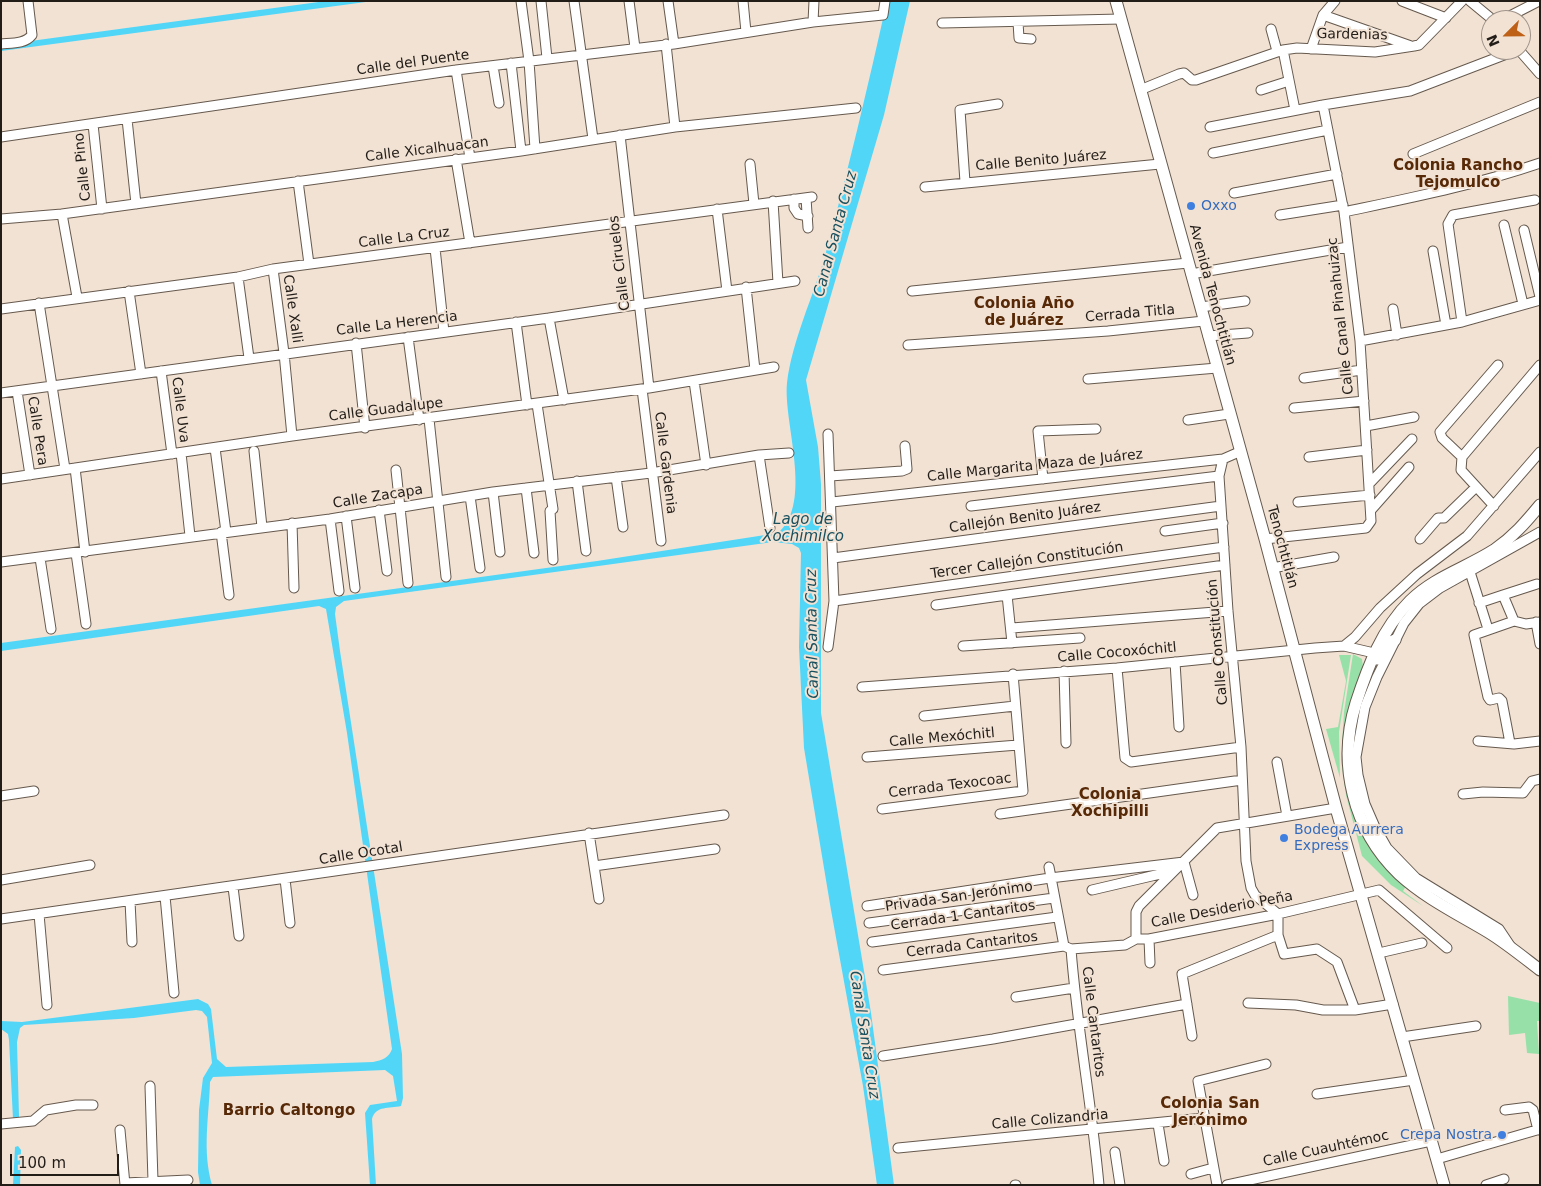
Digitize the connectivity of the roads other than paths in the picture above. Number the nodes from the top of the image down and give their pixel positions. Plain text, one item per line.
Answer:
1 (28, 1) edge
2 (521, 1) edge
3 (542, 1) edge
4 (574, 1) edge
5 (629, 1) edge
6 (668, 1) edge
7 (743, 1) edge
8 (814, 1) edge
9 (886, 1) edge
10 (1116, 1) edge
11 (1335, 1) edge
12 (1402, 1) edge
13 (1462, 1) edge
14 (1470, 1) edge
15 (1539, 1) edge
16 (1481, 10) edge
17 (1521, 10) edge
18 (1323, 15) junction
19 (1446, 18) junction
20 (1121, 19) junction
21 (813, 22) junction
22 (1018, 22) junction
23 (942, 23) dead end
24 (1271, 29) dead end
25 (746, 32) junction
26 (1032, 39) dead end
27 (1, 44) edge
28 (670, 44) junction
29 (1414, 46) junction
30 (635, 48) junction
31 (1311, 49) junction
32 (1280, 50) junction
33 (581, 54) junction
34 (548, 58) junction
35 (1492, 60) edge
36 (1527, 60) edge
37 (529, 61) junction
38 (512, 63) junction
39 (493, 66) junction
40 (456, 70) junction
41 (1540, 74) edge
42 (1289, 81) junction
43 (1140, 90) junction
44 (1261, 90) dead end
45 (1540, 102) edge
46 (499, 103) dead end
47 (998, 104) dead end
48 (1323, 105) junction
49 (856, 108) dead end
50 (1295, 110) junction
51 (127, 119) junction
52 (93, 124) junction
53 (675, 127) junction
54 (1210, 127) dead end
55 (1328, 130) junction
56 (620, 135) junction
57 (1, 137) edge
58 (593, 139) junction
59 (535, 149) junction
60 (521, 151) junction
61 (1213, 153) dead end
62 (1413, 154) dead end
63 (470, 158) junction
64 (456, 159) junction
65 (1540, 163) edge
66 (750, 164) dead end
67 (1160, 164) junction
68 (1337, 174) junction
69 (298, 180) junction
70 (964, 182) junction
71 (925, 188) dead end
72 (1234, 193) dead end
73 (794, 199) junction
74 (1535, 200) dead end
75 (773, 201) junction
76 (136, 204) junction
77 (754, 204) junction
78 (102, 208) junction
79 (1343, 208) junction
80 (717, 209) junction
81 (62, 214) junction
82 (1280, 215) dead end
83 (808, 216) junction
84 (1, 219) edge
85 (628, 221) junction
86 (1504, 225) dead end
87 (808, 228) dead end
88 (1524, 230) dead end
89 (470, 243) junction
90 (1348, 247) junction
91 (435, 248) junction
92 (1433, 251) dead end
93 (309, 264) junction
94 (1190, 268) junction
95 (273, 269) junction
96 (238, 277) junction
97 (796, 280) dead end
98 (778, 283) junction
99 (746, 287) junction
100 (727, 290) junction
101 (912, 290) dead end
102 (129, 291) junction
103 (77, 297) junction
104 (1540, 298) edge
105 (1245, 301) dead end
106 (39, 303) junction
107 (638, 304) junction
108 (1523, 304) junction
109 (1201, 307) junction
110 (1, 309) edge
111 (1393, 309) dead end
112 (549, 318) junction
113 (1204, 321) junction
114 (516, 322) junction
115 (1462, 322) junction
116 (1446, 325) junction
117 (444, 332) junction
118 (1248, 333) dead end
119 (1397, 335) junction
120 (1208, 336) junction
121 (408, 337) junction
122 (1360, 341) junction
123 (356, 343) junction
124 (908, 345) dead end
125 (284, 353) junction
126 (249, 358) junction
127 (1498, 365) dead end
128 (1540, 365) edge
129 (774, 367) dead end
130 (1217, 368) junction
131 (755, 370) junction
132 (1362, 370) junction
133 (161, 371) junction
134 (141, 374) junction
135 (1304, 378) dead end
136 (1088, 379) dead end
137 (694, 381) junction
138 (52, 386) junction
139 (645, 388) junction
140 (17, 391) junction
141 (1, 393) edge
142 (564, 400) junction
143 (1364, 401) junction
144 (537, 404) junction
145 (527, 405) junction
146 (1294, 408) dead end
147 (1230, 414) junction
148 (1414, 417) dead end
149 (429, 419) junction
150 (419, 420) junction
151 (1188, 420) dead end
152 (1366, 426) junction
153 (366, 428) junction
154 (1096, 429) dead end
155 (828, 434) dead end
156 (292, 436) junction
157 (1412, 439) dead end
158 (905, 446) dead end
159 (215, 448) junction
160 (1368, 450) junction
161 (254, 451) dead end
162 (1239, 452) junction
163 (1540, 452) edge
164 (177, 453) junction
165 (789, 453) dead end
166 (759, 455) junction
167 (1309, 457) dead end
168 (1462, 457) junction
169 (1223, 459) junction
170 (706, 465) junction
171 (1409, 467) dead end
172 (75, 468) junction
173 (65, 469) junction
174 (396, 470) dead end
175 (651, 473) junction
176 (30, 475) junction
177 (830, 476) junction
178 (1219, 476) junction
179 (616, 477) junction
180 (1043, 478) junction
181 (1, 479) edge
182 (577, 481) junction
183 (1369, 484) junction
184 (550, 485) junction
185 (526, 488) junction
186 (1475, 488) junction
187 (493, 492) junction
188 (1370, 495) junction
189 (470, 496) junction
190 (436, 502) junction
191 (832, 502) junction
192 (1298, 502) dead end
193 (1540, 505) edge
194 (971, 506) dead end
195 (1221, 506) junction
196 (1494, 506) junction
197 (399, 508) junction
198 (380, 510) junction
199 (1371, 510) junction
200 (346, 516) junction
201 (330, 519) junction
202 (292, 523) junction
203 (1223, 523) junction
204 (262, 527) junction
205 (623, 527) dead end
206 (770, 528) dead end
207 (1166, 531) dead end
208 (224, 532) junction
209 (1540, 532) edge
210 (190, 536) junction
211 (1265, 539) junction
212 (1420, 539) dead end
213 (661, 541) dead end
214 (1224, 547) junction
215 (586, 550) dead end
216 (81, 552) junction
217 (500, 552) dead end
218 (534, 552) dead end
219 (1334, 557) dead end
220 (40, 558) junction
221 (833, 558) junction
222 (553, 560) dead end
223 (1, 562) edge
224 (1225, 565) junction
225 (480, 568) dead end
226 (1272, 568) junction
227 (387, 571) dead end
228 (1470, 572) junction
229 (446, 577) dead end
230 (408, 583) dead end
231 (1537, 584) dead end
232 (294, 588) dead end
233 (355, 588) dead end
234 (339, 591) dead end
235 (229, 594) dead end
236 (1007, 595) junction
237 (1503, 595) junction
238 (834, 601) junction
239 (1479, 603) junction
240 (936, 605) dead end
241 (1228, 611) junction
242 (1514, 621) junction
243 (1538, 622) edge
244 (86, 624) dead end
245 (1012, 628) junction
246 (51, 629) dead end
247 (1488, 629) junction
248 (1080, 638) dead end
249 (1395, 640) junction
250 (1012, 643) junction
251 (1540, 644) edge
252 (963, 646) dead end
253 (1344, 646) junction
254 (828, 647) dead end
255 (1295, 651) junction
256 (1374, 653) junction
257 (1233, 656) junction
258 (1175, 662) junction
259 (1370, 665) junction
260 (1117, 668) junction
261 (1064, 672) junction
262 (1013, 674) junction
263 (862, 687) dead end
264 (1015, 706) junction
265 (924, 716) dead end
266 (1180, 727) dead end
267 (1478, 741) dead end
268 (1540, 741) edge
269 (1066, 743) dead end
270 (1510, 743) junction
271 (1018, 745) junction
272 (1241, 747) junction
273 (867, 757) dead end
274 (1277, 762) dead end
275 (1537, 779) edge
276 (1242, 780) junction
277 (34, 791) dead end
278 (1463, 794) dead end
279 (1, 796) edge
280 (1336, 808) junction
281 (882, 809) dead end
282 (1000, 814) dead end
283 (724, 815) dead end
284 (1288, 816) junction
285 (1245, 823) junction
286 (589, 833) junction
287 (715, 849) dead end
288 (1184, 862) junction
289 (90, 865) dead end
290 (594, 866) junction
291 (1049, 868) dead end
292 (1174, 871) junction
293 (1050, 878) junction
294 (1, 880) edge
295 (285, 880) junction
296 (234, 887) junction
297 (1092, 890) dead end
298 (1193, 895) dead end
299 (1363, 895) junction
300 (164, 896) junction
301 (1054, 898) junction
302 (599, 899) dead end
303 (130, 901) junction
304 (867, 906) dead end
305 (40, 914) junction
306 (1278, 914) junction
307 (1057, 917) junction
308 (1, 919) edge
309 (290, 923) dead end
310 (869, 923) dead end
311 (239, 936) dead end
312 (1278, 936) junction
313 (1136, 939) junction
314 (1149, 939) junction
315 (132, 942) dead end
316 (872, 942) dead end
317 (1422, 943) dead end
318 (1067, 947) junction
319 (1447, 948) dead end
320 (1512, 948) junction
321 (1379, 953) junction
322 (1150, 963) dead end
323 (883, 970) dead end
324 (1540, 970) edge
325 (1074, 988) junction
326 (174, 992) dead end
327 (1016, 997) dead end
328 (1187, 1004) junction
329 (1248, 1004) dead end
330 (1393, 1004) junction
331 (47, 1005) dead end
332 (1355, 1010) junction
333 (1078, 1023) junction
334 (1476, 1026) dead end
335 (1192, 1036) dead end
336 (1402, 1037) junction
337 (883, 1056) dead end
338 (1266, 1064) dead end
339 (1414, 1080) junction
340 (150, 1086) dead end
341 (1317, 1094) dead end
342 (93, 1106) dead end
343 (1505, 1110) dead end
344 (1204, 1118) junction
345 (1, 1124) edge
346 (1158, 1124) junction
347 (1539, 1129) edge
348 (120, 1130) dead end
349 (1094, 1130) junction
350 (1431, 1140) junction
351 (898, 1148) dead end
352 (1115, 1152) dead end
353 (1437, 1159) junction
354 (1164, 1161) dead end
355 (1213, 1168) junction
356 (1191, 1174) dead end
357 (1504, 1179) dead end
358 (188, 1180) dead end
359 (153, 1181) junction
360 (125, 1184) edge
361 (1099, 1185) edge
362 (1120, 1185) edge
363 (1217, 1185) edge
364 (1227, 1185) edge
365 (1444, 1185) edge
366 (1486, 1185) edge

1 - 27 street
2 - 37 street
3 - 34 street
4 - 33 street
5 - 30 street
6 - 28 street
7 - 25 street
8 - 21 street
9 - 21 street, Calle del Puente
10 - 20 main road, Avenida Tenochtitlán
11 - 18 street
12 - 19 street
13 - 19 street, Gardenias
14 - 16 street
15 - 17 street
18 - 29 street
18 - 31 street
19 - 29 street, Gardenias
20 - 22 street
20 - 43 main road, Avenida Tenochtitlán
21 - 25 street, Calle del Puente
22 - 23 street
22 - 26 street
24 - 32 street
25 - 28 street, Calle del Puente
28 - 30 street, Calle del Puente
28 - 53 street
29 - 31 street, Gardenias
30 - 33 street, Calle del Puente
31 - 32 street, Gardenias
32 - 42 street
32 - 43 street, Gardenias
33 - 34 street, Calle del Puente
33 - 58 street
34 - 37 street, Calle del Puente
35 - 48 street
36 - 41 street
37 - 38 street, Calle del Puente
37 - 59 street
38 - 39 street, Calle del Puente
38 - 60 street
39 - 40 street, Calle del Puente
39 - 46 street
40 - 51 street, Calle del Puente
40 - 63 street
42 - 44 street
42 - 50 street
43 - 67 main road, Avenida Tenochtitlán
45 - 62 street
47 - 70 street
48 - 50 street
48 - 55 street, Calle Canal Pinahuizac
49 - 53 street, Calle Xicalhuacan
50 - 54 street
51 - 52 street, Calle del Puente
51 - 76 street
52 - 57 street, Calle del Puente
52 - 78 street, Calle Pino
53 - 56 street, Calle Xicalhuacan
55 - 61 street
55 - 68 street, Calle Canal Pinahuizac
56 - 58 street, Calle Xicalhuacan
56 - 85 street, Calle Ciruelos
58 - 59 street, Calle Xicalhuacan
59 - 60 street, Calle Xicalhuacan
60 - 63 street, Calle Xicalhuacan
63 - 64 street, Calle Xicalhuacan
64 - 69 street, Calle Xicalhuacan
64 - 89 street
65 - 79 street
66 - 77 street
67 - 70 street, Calle Benito Juárez
67 - 94 main road, Avenida Tenochtitlán
68 - 72 street
68 - 79 street, Calle Canal Pinahuizac
69 - 76 street, Calle Xicalhuacan
69 - 93 street
70 - 71 street, Calle Benito Juárez
73 - 75 street, Calle La Cruz
73 - 83 street
73 - 83 street, Calle La Cruz
74 - 115 street
75 - 77 street, Calle La Cruz
75 - 98 street
76 - 78 street, Calle Xicalhuacan
77 - 80 street, Calle La Cruz
78 - 81 street, Calle Xicalhuacan
79 - 82 street
79 - 90 street, Calle Canal Pinahuizac
80 - 85 street, Calle La Cruz
80 - 100 street
81 - 84 street, Calle Xicalhuacan
81 - 103 street
83 - 87 street
85 - 89 street, Calle La Cruz
85 - 107 street, Calle Ciruelos
86 - 108 street
88 - 104 street
89 - 91 street, Calle La Cruz
90 - 94 street
90 - 122 street, Calle Canal Pinahuizac
91 - 93 street, Calle La Cruz
91 - 117 street
92 - 116 street
93 - 95 street, Calle La Cruz
94 - 101 street
94 - 109 main road, Avenida Tenochtitlán
95 - 96 street, Calle La Cruz
95 - 125 street, Calle Xalli
96 - 102 street, Calle La Cruz
96 - 126 street
97 - 98 street, Calle La Herencia
98 - 99 street, Calle La Herencia
99 - 100 street, Calle La Herencia
99 - 131 street
100 - 107 street, Calle La Herencia
102 - 103 street, Calle La Cruz
102 - 134 street
103 - 106 street, Calle La Cruz
104 - 108 street
105 - 109 street
106 - 110 street, Calle La Cruz
106 - 138 street
107 - 112 street, Calle La Herencia
107 - 139 street, Calle Ciruelos
108 - 115 street
109 - 113 main road, Avenida Tenochtitlán
111 - 119 street
112 - 114 street, Calle La Herencia
112 - 142 street
113 - 120 main road, Avenida Tenochtitlán
113 - 124 street, Cerrada Titla
114 - 117 street, Calle La Herencia
114 - 145 street
115 - 116 street
116 - 119 street
117 - 121 street, Calle La Herencia
118 - 120 street
119 - 122 street
120 - 130 main road, Avenida Tenochtitlán
121 - 123 street, Calle La Herencia
121 - 150 street
122 - 132 street, Calle Canal Pinahuizac
123 - 125 street, Calle La Herencia
123 - 153 street
125 - 126 street, Calle La Herencia
125 - 156 street, Calle Xalli
126 - 133 street, Calle La Herencia
127 - 168 street
128 - 168 street
129 - 131 street, Calle Guadalupe
130 - 136 street
130 - 147 main road, Avenida Tenochtitlán
131 - 137 street, Calle Guadalupe
132 - 135 street
132 - 143 street, Calle Canal Pinahuizac
133 - 134 street, Calle La Herencia
133 - 164 street, Calle Uva
134 - 138 street, Calle La Herencia
137 - 139 street, Calle Guadalupe
137 - 170 street
138 - 140 street, Calle La Herencia
138 - 173 street
139 - 142 street, Calle Guadalupe
139 - 175 street, Calle Gardenia
140 - 141 street, Calle La Herencia
140 - 176 street, Calle Pera
142 - 144 street, Calle Guadalupe
143 - 146 street
143 - 152 street, Calle Canal Pinahuizac
144 - 145 street, Calle Guadalupe
144 - 184 street
145 - 149 street, Calle Guadalupe
147 - 151 street
147 - 162 main road, Avenida Tenochtitlán
148 - 152 street
149 - 150 street, Calle Guadalupe
149 - 190 street
150 - 153 street, Calle Guadalupe
152 - 160 street, Calle Canal Pinahuizac
153 - 156 street, Calle Guadalupe
154 - 180 street
155 - 177 street
156 - 159 street, Calle Guadalupe
157 - 183 street
158 - 177 street
159 - 164 street, Calle Guadalupe
159 - 208 street
160 - 167 street
160 - 183 street, Calle Canal Pinahuizac
161 - 204 street
162 - 169 street, Calle Margarita Maza de Juárez
162 - 211 main road, Tenochtitlán
163 - 196 street
164 - 172 street, Calle Guadalupe
164 - 210 street, Calle Uva
165 - 166 street, Calle Zacapa
166 - 170 street, Calle Zacapa
166 - 206 street
168 - 186 street
169 - 178 street, Calle Constitución
169 - 180 street, Calle Margarita Maza de Juárez
170 - 175 street, Calle Zacapa
171 - 199 street
172 - 173 street, Calle Guadalupe
172 - 216 street
173 - 176 street, Calle Guadalupe
174 - 197 street
175 - 179 street, Calle Zacapa
175 - 213 street, Calle Gardenia
176 - 181 street, Calle Guadalupe
177 - 191 street
178 - 194 street
178 - 195 street, Calle Constitución
179 - 182 street, Calle Zacapa
179 - 205 street
180 - 191 street, Calle Margarita Maza de Juárez
182 - 184 street, Calle Zacapa
182 - 215 street
183 - 188 street, Calle Canal Pinahuizac
184 - 185 street, Calle Zacapa
184 - 222 street
185 - 187 street, Calle Zacapa
185 - 218 street
186 - 196 street
186 - 212 street
187 - 189 street, Calle Zacapa
187 - 217 street
188 - 192 street
188 - 199 street, Calle Canal Pinahuizac
189 - 190 street, Calle Zacapa
189 - 225 street
190 - 197 street, Calle Zacapa
190 - 229 street
191 - 221 street
193 - 256 main road
195 - 203 street, Calle Constitución
195 - 221 street, Callejón Benito Juárez
196 - 253 street
197 - 198 street, Calle Zacapa
197 - 230 street
198 - 200 street, Calle Zacapa
198 - 227 street
199 - 211 street, Calle Canal Pinahuizac
200 - 201 street, Calle Zacapa
200 - 233 street
201 - 202 street, Calle Zacapa
201 - 234 street
202 - 204 street, Calle Zacapa
202 - 232 street
203 - 207 street
203 - 214 street, Calle Constitución
204 - 208 street, Calle Zacapa
208 - 210 street, Calle Zacapa
208 - 235 street
209 - 228 street
210 - 216 street, Calle Zacapa
211 - 226 main road, Tenochtitlán
214 - 224 street, Calle Constitución
214 - 238 street, Tercer Callejón Constitución
216 - 220 street, Calle Zacapa
216 - 244 street
219 - 226 street
220 - 223 street, Calle Zacapa
220 - 246 street
221 - 238 street
224 - 236 street
224 - 241 street, Calle Constitución
226 - 255 main road, Tenochtitlán
228 - 239 street
228 - 249 street
231 - 237 street
236 - 240 street
236 - 245 street
237 - 239 street
237 - 242 street
238 - 254 street
239 - 247 street
241 - 245 street
241 - 257 street, Calle Constitución
242 - 243 street
242 - 247 street
243 - 251 street
245 - 250 street
247 - 270 street
248 - 250 street
249 - 259 main road
249 - 320 street
250 - 252 street
253 - 255 street, Calle Cocoxóchitl
253 - 256 street, Calle Cocoxóchitl
255 - 257 street, Calle Cocoxóchitl
255 - 280 main road, Tenochtitlán
256 - 259 main road
257 - 258 street, Calle Cocoxóchitl
257 - 272 street, Calle Constitución
258 - 260 street, Calle Cocoxóchitl
258 - 266 street
259 - 320 main road
260 - 261 street, Calle Cocoxóchitl
260 - 272 street
261 - 262 street, Calle Cocoxóchitl
261 - 269 street
262 - 263 street, Calle Cocoxóchitl
262 - 264 street
264 - 265 street
264 - 271 street
267 - 270 street
268 - 270 street
271 - 273 street, Calle Mexóchitl
271 - 281 street, Cerrada Texocoac
272 - 276 street, Calle Constitución
274 - 284 street
275 - 278 street
276 - 282 street
276 - 285 street, Calle Constitución
277 - 279 street
280 - 284 street
280 - 299 main road, Tenochtitlán
283 - 286 street, Calle Ocotal
284 - 285 street
285 - 288 street
285 - 306 street, Calle Constitución
286 - 290 street
286 - 295 street, Calle Ocotal
287 - 290 street
288 - 292 street
288 - 293 street
288 - 298 street
289 - 294 street
290 - 302 street
291 - 293 street, Calle Cantaritos
292 - 297 street
292 - 313 street
293 - 301 street, Calle Cantaritos
293 - 304 street
295 - 296 street, Calle Ocotal
295 - 309 street
296 - 300 street, Calle Ocotal
296 - 311 street
299 - 306 street, Calle Desiderio Peña
299 - 319 street, Calle Desiderio Peña
299 - 321 main road, Tenochtitlán
300 - 303 street, Calle Ocotal
300 - 326 street
301 - 307 street, Calle Cantaritos
301 - 310 street, Privada San Jerónimo
303 - 305 street, Calle Ocotal
303 - 315 street
305 - 308 street, Calle Ocotal
305 - 331 street
306 - 312 street
306 - 314 street, Calle Desiderio Peña
307 - 316 street, Cerrada 1 Cantaritos
307 - 318 street, Calle Cantaritos
312 - 328 street
312 - 332 street
313 - 314 street, Calle Desiderio Peña
313 - 318 street, Calle Desiderio Peña
314 - 322 street
317 - 321 street
318 - 323 street, Cerrada Cantaritos
318 - 325 street, Calle Cantaritos
320 - 324 main road
321 - 330 main road, Tenochtitlán
325 - 327 street
325 - 333 street, Calle Cantaritos
328 - 333 street
328 - 335 street
329 - 332 street
330 - 332 street
330 - 336 main road, Tenochtitlán
333 - 337 street
333 - 349 street, Calle Cantaritos
334 - 336 street
336 - 339 main road, Tenochtitlán
338 - 344 street
339 - 341 street
339 - 350 main road, Tenochtitlán
340 - 359 street
342 - 345 street
343 - 347 street
344 - 346 street, Calle Colizandria
344 - 355 street
346 - 349 street, Calle Colizandria
346 - 354 street
347 - 353 street
348 - 360 street
349 - 351 street, Calle Colizandria
349 - 361 street, Calle Cantaritos
350 - 353 main road, Tenochtitlán
350 - 364 street, Calle Cuauhtémoc
352 - 362 street
353 - 365 main road, Tenochtitlán
355 - 356 street
355 - 363 street
357 - 366 street
358 - 359 street
359 - 360 street

